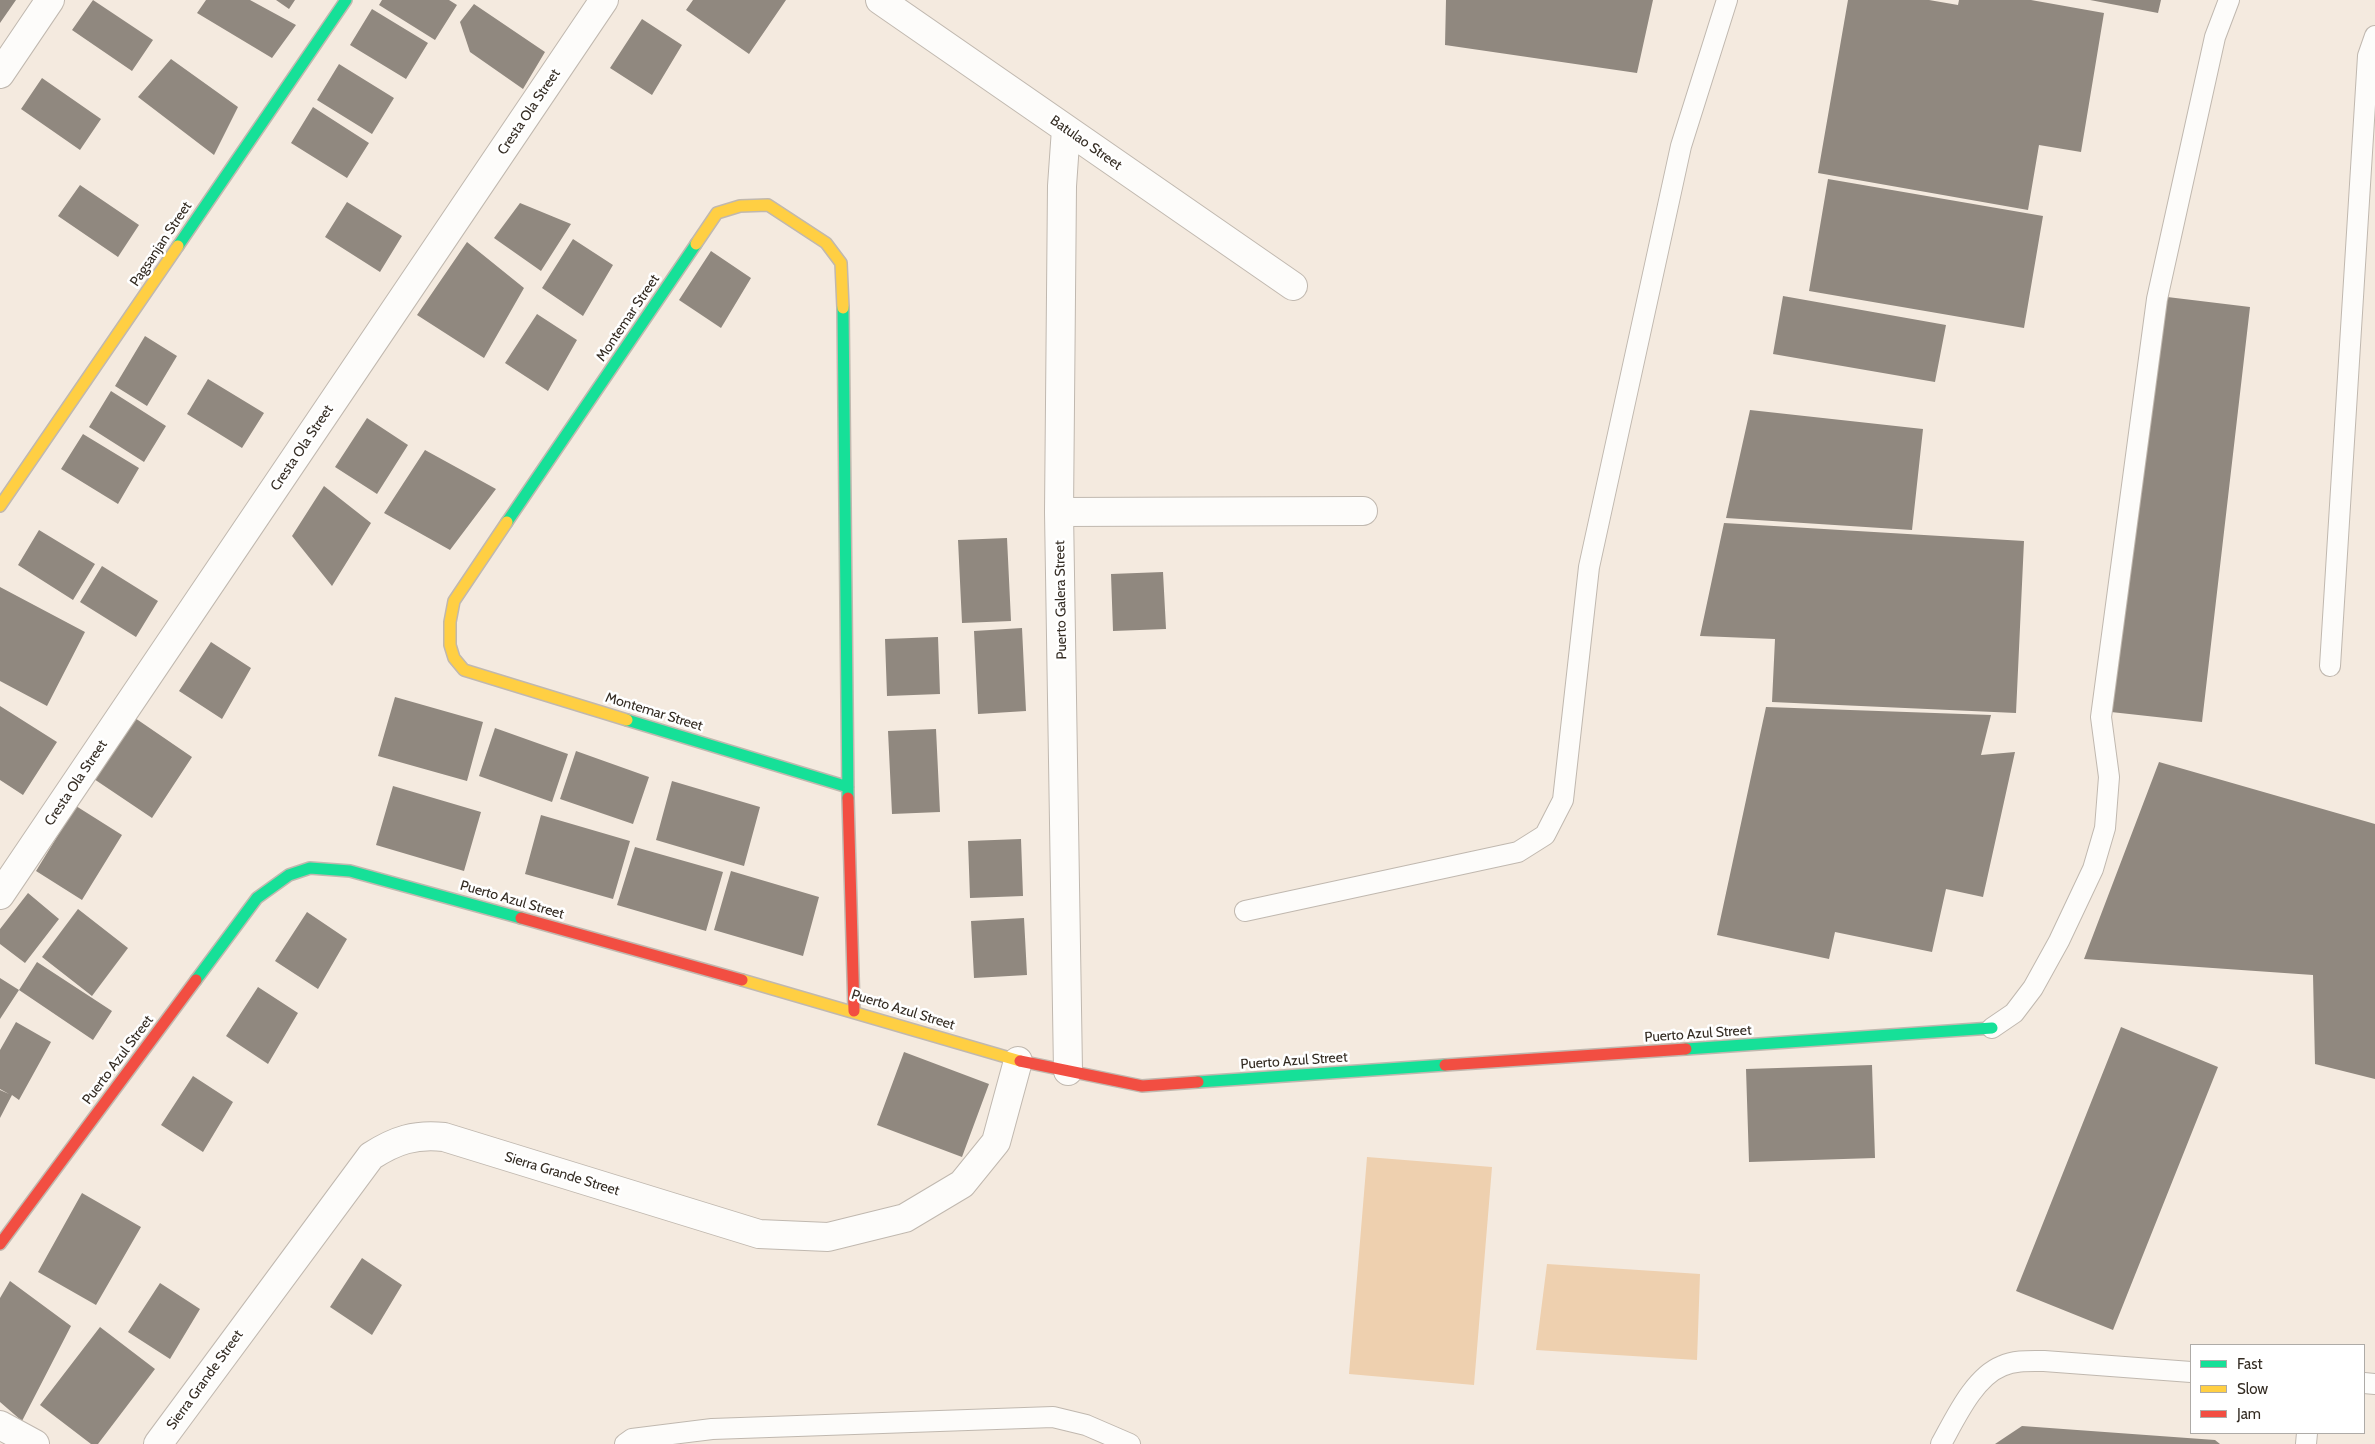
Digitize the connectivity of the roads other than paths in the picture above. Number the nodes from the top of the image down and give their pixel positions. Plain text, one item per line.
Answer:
1 (50, 0) edge
2 (346, 0) edge
3 (604, 0) edge
4 (880, 0) edge
5 (1728, 0) edge
6 (2229, 0) edge
7 (2375, 36) edge
8 (0, 74) edge
9 (1066, 129) junction
10 (1293, 286) dead end
11 (0, 506) edge
12 (1059, 512) junction
13 (1362, 512) dead end
14 (2330, 666) dead end
15 (848, 787) junction
16 (0, 894) edge
17 (1245, 912) dead end
18 (854, 1011) junction
19 (1992, 1028) joint
20 (1018, 1061) junction
21 (1068, 1071) junction
22 (0, 1244) edge
23 (2190, 1372) edge
24 (0, 1425) edge
25 (713, 1437) edge
26 (35, 1444) edge
27 (158, 1444) edge
28 (625, 1444) edge
29 (1130, 1444) edge
30 (1941, 1444) edge

1 - 8 street
2 - 11 street, Pagsanjan Street
3 - 16 street, Cresta Ola Street
4 - 9 street, Batulao Street
5 - 17 lane
6 - 19 lane
7 - 14 lane
9 - 10 street, Batulao Street
9 - 12 street, Puerto Galera Street
12 - 13 street
12 - 21 street, Puerto Galera Street
15 - 15 street, Montemar Street
15 - 18 street, Montemar Street
18 - 20 street, Puerto Azul Street
18 - 22 street, Puerto Azul Street
19 - 21 street, Puerto Azul Street
20 - 21 street, Puerto Azul Street
20 - 27 street, Sierra Grande Street
23 - 30 lane
24 - 26 street
25 - 28 lane
25 - 29 lane

